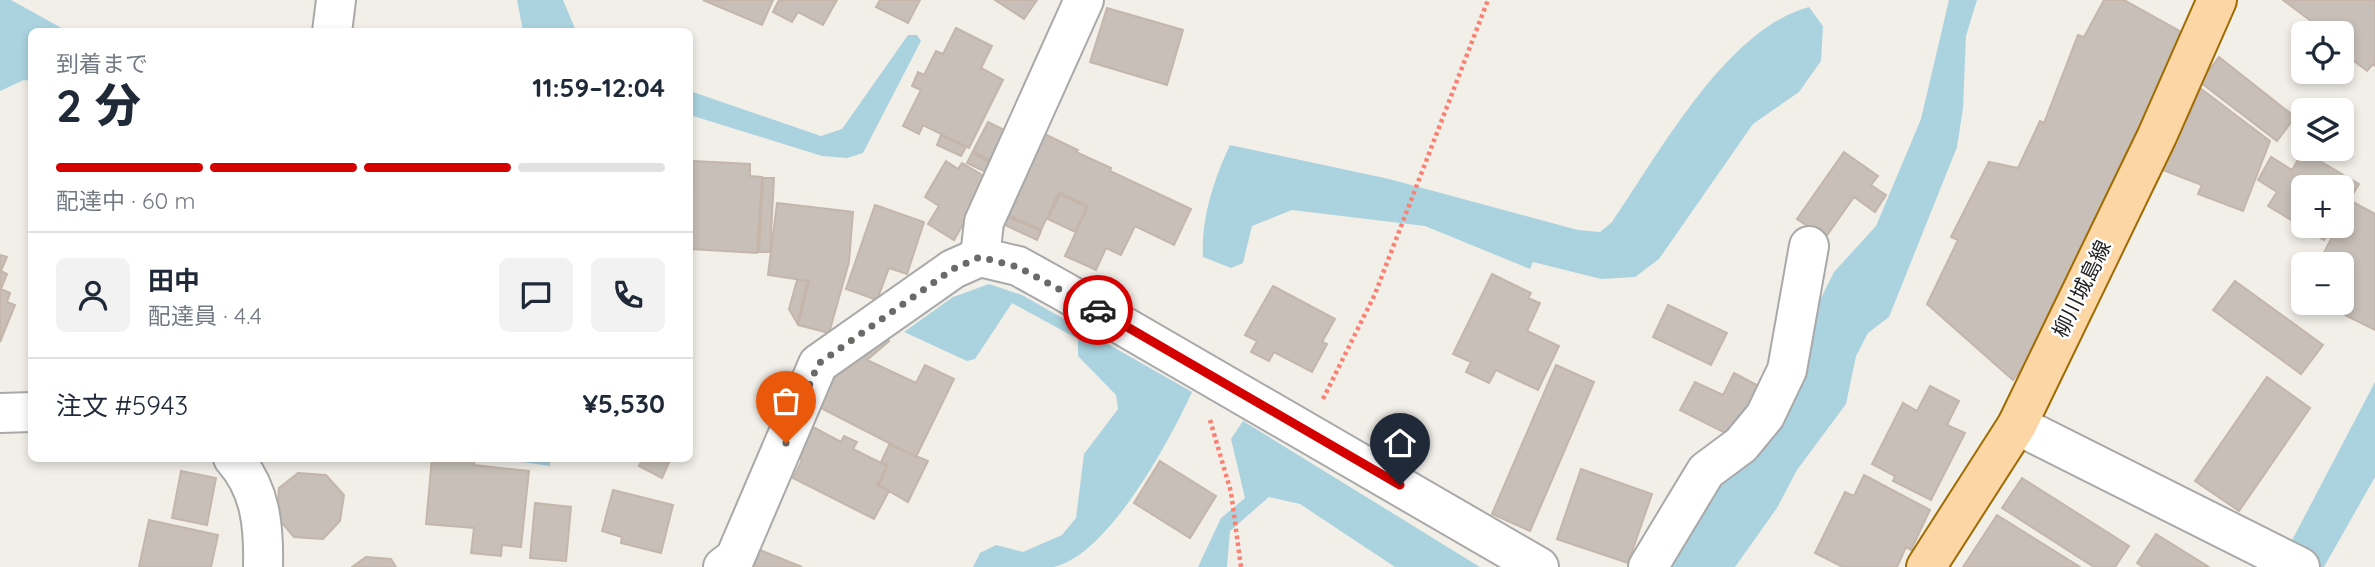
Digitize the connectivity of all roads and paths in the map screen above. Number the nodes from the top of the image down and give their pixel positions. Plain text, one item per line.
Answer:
1 (336, 0) edge
2 (1084, 0) edge
3 (1488, 0) edge
4 (2217, 0) edge
5 (332, 28) edge
6 (1808, 246) dead end
7 (980, 257) junction
8 (1227, 384) junction
9 (28, 412) edge
10 (0, 413) edge
11 (2017, 425) junction
12 (1308, 431) junction
13 (237, 462) edge
14 (263, 567) edge
15 (723, 567) edge
16 (1241, 567) edge
17 (1539, 567) edge
18 (1648, 567) edge
19 (1926, 567) edge
20 (2300, 567) edge

1 - 5 street
2 - 7 street
3 - 12 path
4 - 11 main road, 柳川城島線
6 - 18 street
7 - 8 street
7 - 15 street
8 - 12 street
8 - 16 path
9 - 10 street
11 - 19 main road, 柳川城島線
11 - 20 street
12 - 17 street
13 - 14 street

